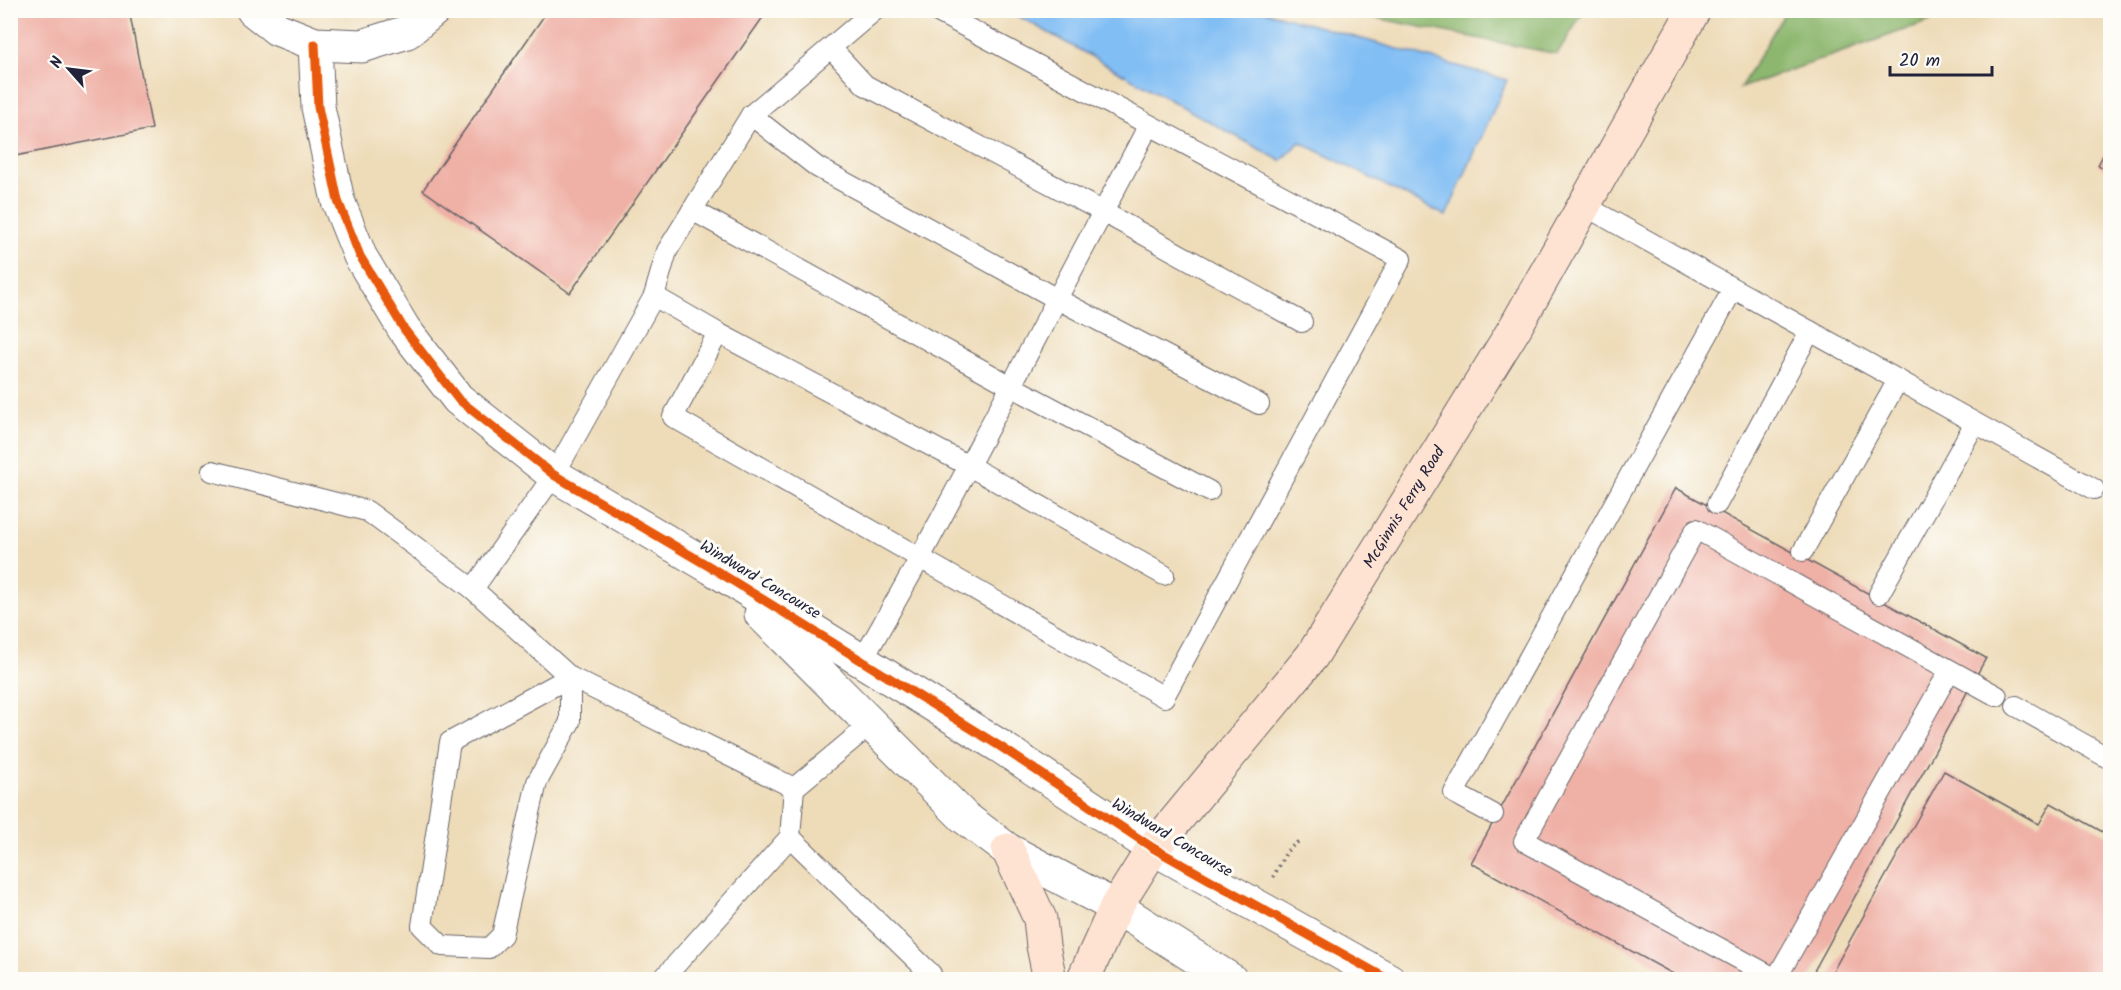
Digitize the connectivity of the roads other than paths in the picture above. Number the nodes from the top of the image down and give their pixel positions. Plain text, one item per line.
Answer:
1 (253, 10) edge
2 (434, 10) edge
3 (875, 10) edge
4 (934, 10) edge
5 (1694, 10) edge
6 (315, 44) junction
7 (831, 48) junction
8 (751, 115) junction
9 (1149, 125) junction
10 (1585, 206) junction
11 (692, 210) junction
12 (1103, 212) junction
13 (1733, 289) junction
14 (654, 296) junction
15 (1057, 299) junction
16 (1302, 322) dead end
17 (1810, 331) junction
18 (718, 333) junction
19 (1898, 380) junction
20 (1011, 386) junction
21 (1259, 404) dead end
22 (1975, 423) junction
23 (969, 466) junction
24 (212, 471) dead end
25 (554, 476) junction
26 (2094, 489) dead end
27 (1209, 491) dead end
28 (1717, 504) dead end
29 (1803, 551) dead end
30 (920, 558) junction
31 (712, 568) junction
32 (1164, 575) dead end
33 (473, 589) junction
34 (1879, 594) dead end
35 (862, 661) junction
36 (1950, 670) junction
37 (570, 677) junction
38 (1997, 696) dead end
39 (2016, 706) dead end
40 (871, 724) junction
41 (2110, 759) edge
42 (794, 788) junction
43 (1493, 814) dead end
44 (790, 837) junction
45 (1153, 848) junction
46 (1008, 850) junction
47 (1116, 907) junction
48 (1776, 979) edge
49 (662, 980) edge
50 (931, 980) edge
51 (1050, 980) edge
52 (1083, 980) edge
53 (1231, 980) edge
54 (1389, 980) edge

1 - 6 street
2 - 6 street
3 - 7 lane
4 - 9 lane
5 - 10 main road, McGinnis Ferry Road
6 - 25 street, Windward Concourse
7 - 8 lane
7 - 12 lane
8 - 11 lane
8 - 15 lane
9 - 12 lane
9 - 30 lane
10 - 13 lane
10 - 45 main road, McGinnis Ferry Road
11 - 14 lane
11 - 20 lane
12 - 15 lane
12 - 16 lane
13 - 17 lane
13 - 43 lane
14 - 18 lane
14 - 25 lane
15 - 20 lane
15 - 21 lane
17 - 19 lane
17 - 28 lane
18 - 23 lane
18 - 30 lane
19 - 22 lane
19 - 29 lane
20 - 23 lane
20 - 27 lane
22 - 26 lane
22 - 34 lane
23 - 30 lane
23 - 32 lane
24 - 33 lane
25 - 31 street, Windward Concourse
25 - 33 lane
30 - 35 lane
31 - 35 street, Windward Concourse
31 - 40 street, Windward Concourse
33 - 37 lane
35 - 45 street, Windward Concourse
36 - 38 lane
36 - 48 lane
36 - 48 lane
37 - 37 lane
37 - 42 lane
39 - 41 lane
40 - 42 lane
40 - 46 street, Windward Concourse
42 - 44 lane
44 - 49 lane
44 - 50 lane
45 - 47 main road, McGinnis Ferry Road
45 - 54 street, Windward Concourse
46 - 47 street, Windward Concourse
46 - 51 main road
47 - 52 main road, McGinnis Ferry Road
47 - 53 street, Windward Concourse

